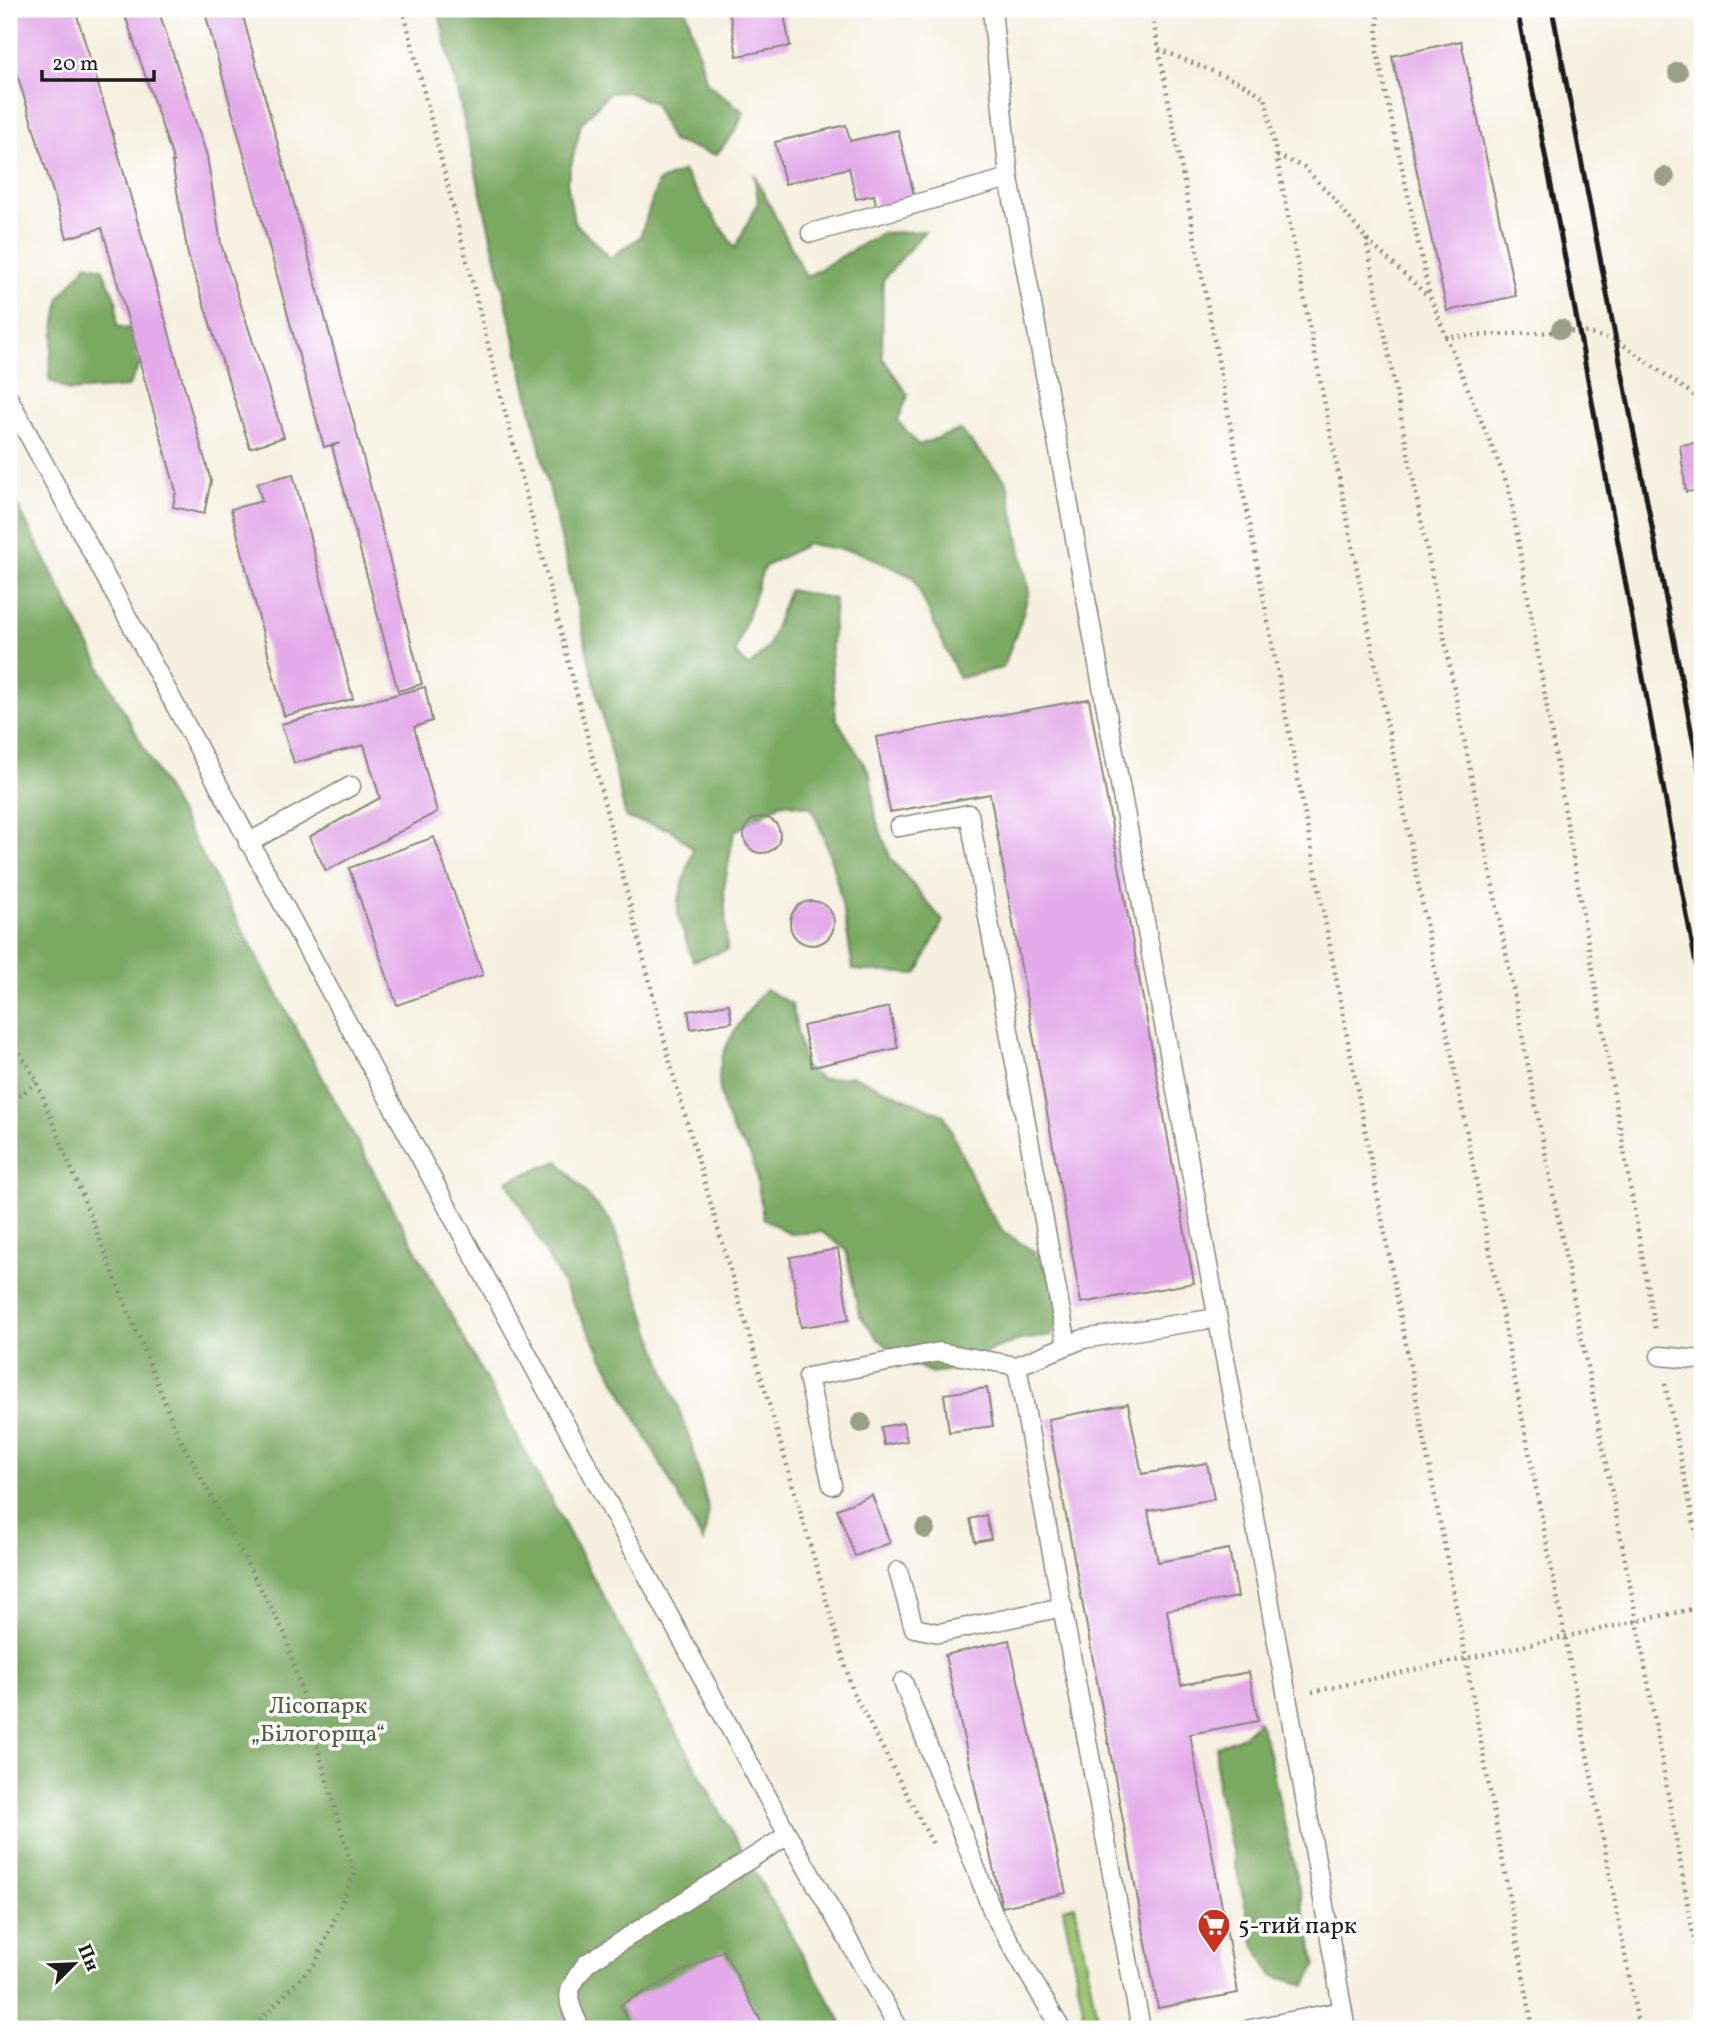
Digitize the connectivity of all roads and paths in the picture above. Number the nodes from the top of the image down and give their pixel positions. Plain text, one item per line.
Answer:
1 (402, 9) edge
2 (992, 9) edge
3 (1152, 9) edge
4 (1378, 9) edge
5 (1159, 49) junction
6 (1277, 156) junction
7 (1009, 178) junction
8 (811, 233) dead end
9 (1366, 239) junction
10 (1430, 297) junction
11 (1445, 337) junction
12 (9, 399) edge
13 (1702, 401) edge
14 (351, 786) dead end
15 (900, 827) dead end
16 (248, 842) junction
17 (9, 1035) edge
18 (36, 1080) junction
19 (9, 1106) edge
20 (1217, 1318) junction
21 (1067, 1345) junction
22 (1660, 1356) junction
23 (1702, 1360) edge
24 (1017, 1366) junction
25 (832, 1485) dead end
26 (1702, 1561) edge
27 (898, 1571) dead end
28 (1063, 1607) junction
29 (1702, 1607) edge
30 (1637, 1621) junction
31 (1565, 1637) junction
32 (1466, 1658) junction
33 (903, 1682) dead end
34 (1287, 1697) junction
35 (788, 1836) junction
36 (936, 1849) dead end
37 (1702, 1984) edge
38 (1342, 2011) junction
39 (9, 2014) edge
40 (17, 2029) edge
41 (252, 2029) edge
42 (581, 2029) edge
43 (899, 2029) edge
44 (1061, 2029) edge
45 (1142, 2029) edge
46 (1250, 2029) edge
47 (1346, 2029) edge
48 (1533, 2029) edge
49 (1639, 2029) edge

1 - 36 path
2 - 7 lane
3 - 5 path
4 - 10 path
5 - 6 path
5 - 32 path
6 - 9 path
6 - 31 path
7 - 8 lane
7 - 20 lane
9 - 10 path
9 - 30 path
10 - 11 path
11 - 13 path
11 - 22 path
12 - 16 lane
14 - 16 lane
15 - 21 lane
16 - 35 lane
17 - 18 path
18 - 19 path
18 - 41 path
20 - 21 lane
20 - 34 lane
21 - 24 lane
22 - 23 lane
22 - 26 path
24 - 25 lane
24 - 28 lane
27 - 28 lane
28 - 45 lane
29 - 30 path
30 - 31 path
30 - 37 path
31 - 32 path
31 - 49 path
32 - 34 path
32 - 48 path
33 - 44 lane
34 - 38 lane
35 - 42 lane
35 - 43 lane
38 - 46 lane
38 - 47 lane
39 - 40 path

